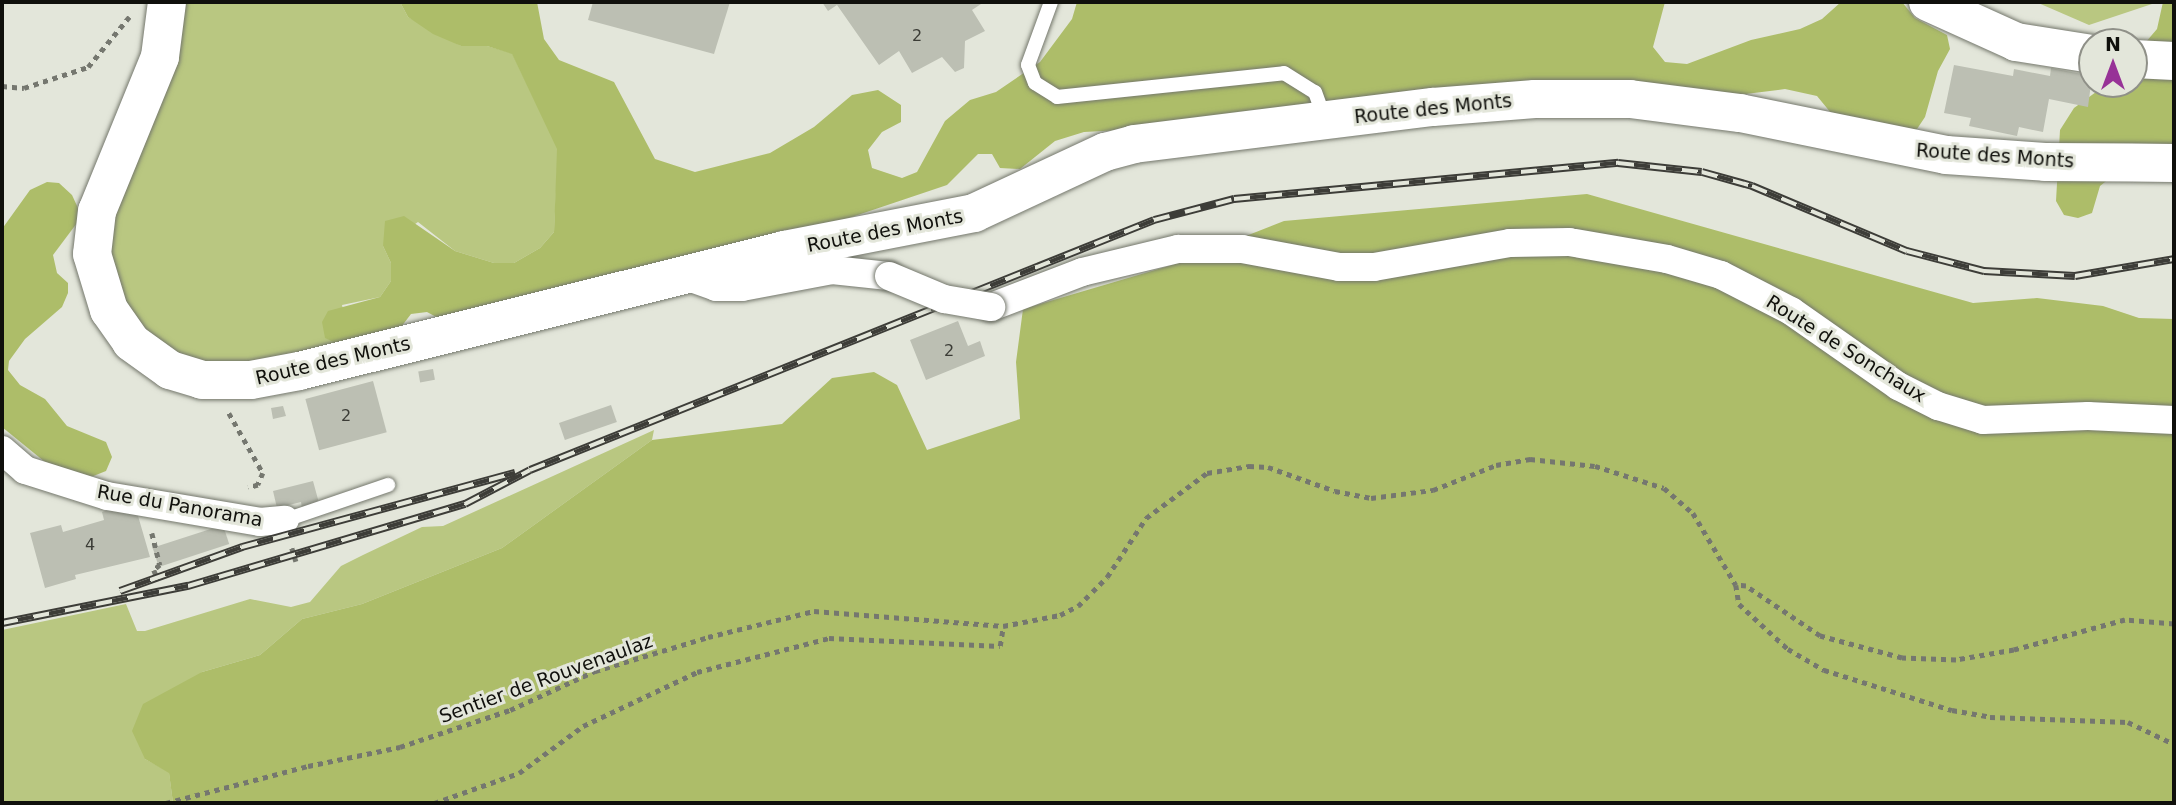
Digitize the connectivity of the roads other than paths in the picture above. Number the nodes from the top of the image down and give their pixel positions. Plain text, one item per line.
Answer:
1 (1051, 2) edge
2 (1927, 2) edge
3 (153, 6) edge
4 (2078, 52) edge
5 (2148, 59) edge
6 (2174, 61) edge
7 (1326, 121) junction
8 (2174, 163) edge
9 (686, 276) junction
10 (2174, 420) edge
11 (2, 450) edge
12 (388, 485) dead end
13 (285, 520) joint

1 - 7 lane
2 - 4 street
3 - 9 street, Route des Monts
5 - 6 street
7 - 8 street, Route des Monts
7 - 9 street, Route des Monts
9 - 10 street, Route de Sonchaux, bridge
11 - 13 street, Rue du Panorama
12 - 13 lane

